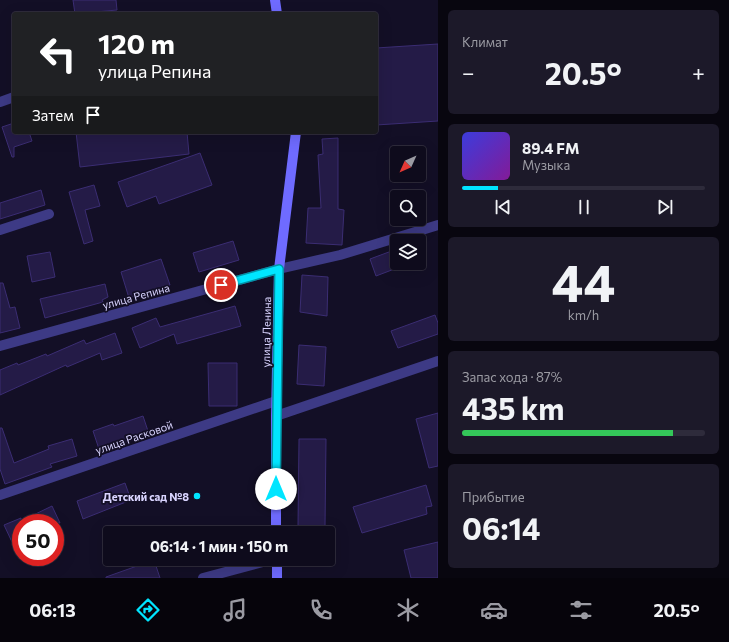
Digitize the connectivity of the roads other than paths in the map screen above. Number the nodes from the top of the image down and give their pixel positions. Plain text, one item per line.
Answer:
1 (275, 0) edge
2 (277, 12) edge
3 (12, 98) edge
4 (0, 102) edge
5 (296, 134) edge
6 (49, 214) dead end
7 (438, 225) edge
8 (0, 230) edge
9 (279, 269) junction
10 (0, 346) edge
11 (438, 361) edge
12 (276, 401) junction
13 (276, 416) junction
14 (0, 495) edge
15 (276, 526) edge
16 (248, 566) edge
17 (275, 566) edge
18 (203, 578) edge
19 (276, 578) edge

1 - 2 main road
3 - 4 street
5 - 9 main road, улица Ленина
6 - 8 street
7 - 9 street, улица Репина
9 - 10 street, улица Репина
9 - 12 main road, улица Ленина
11 - 13 street
12 - 13 main road, улица Ленина
12 - 14 street, улица Расковой
13 - 15 main road, улица Ленина
16 - 18 street
17 - 19 main road

